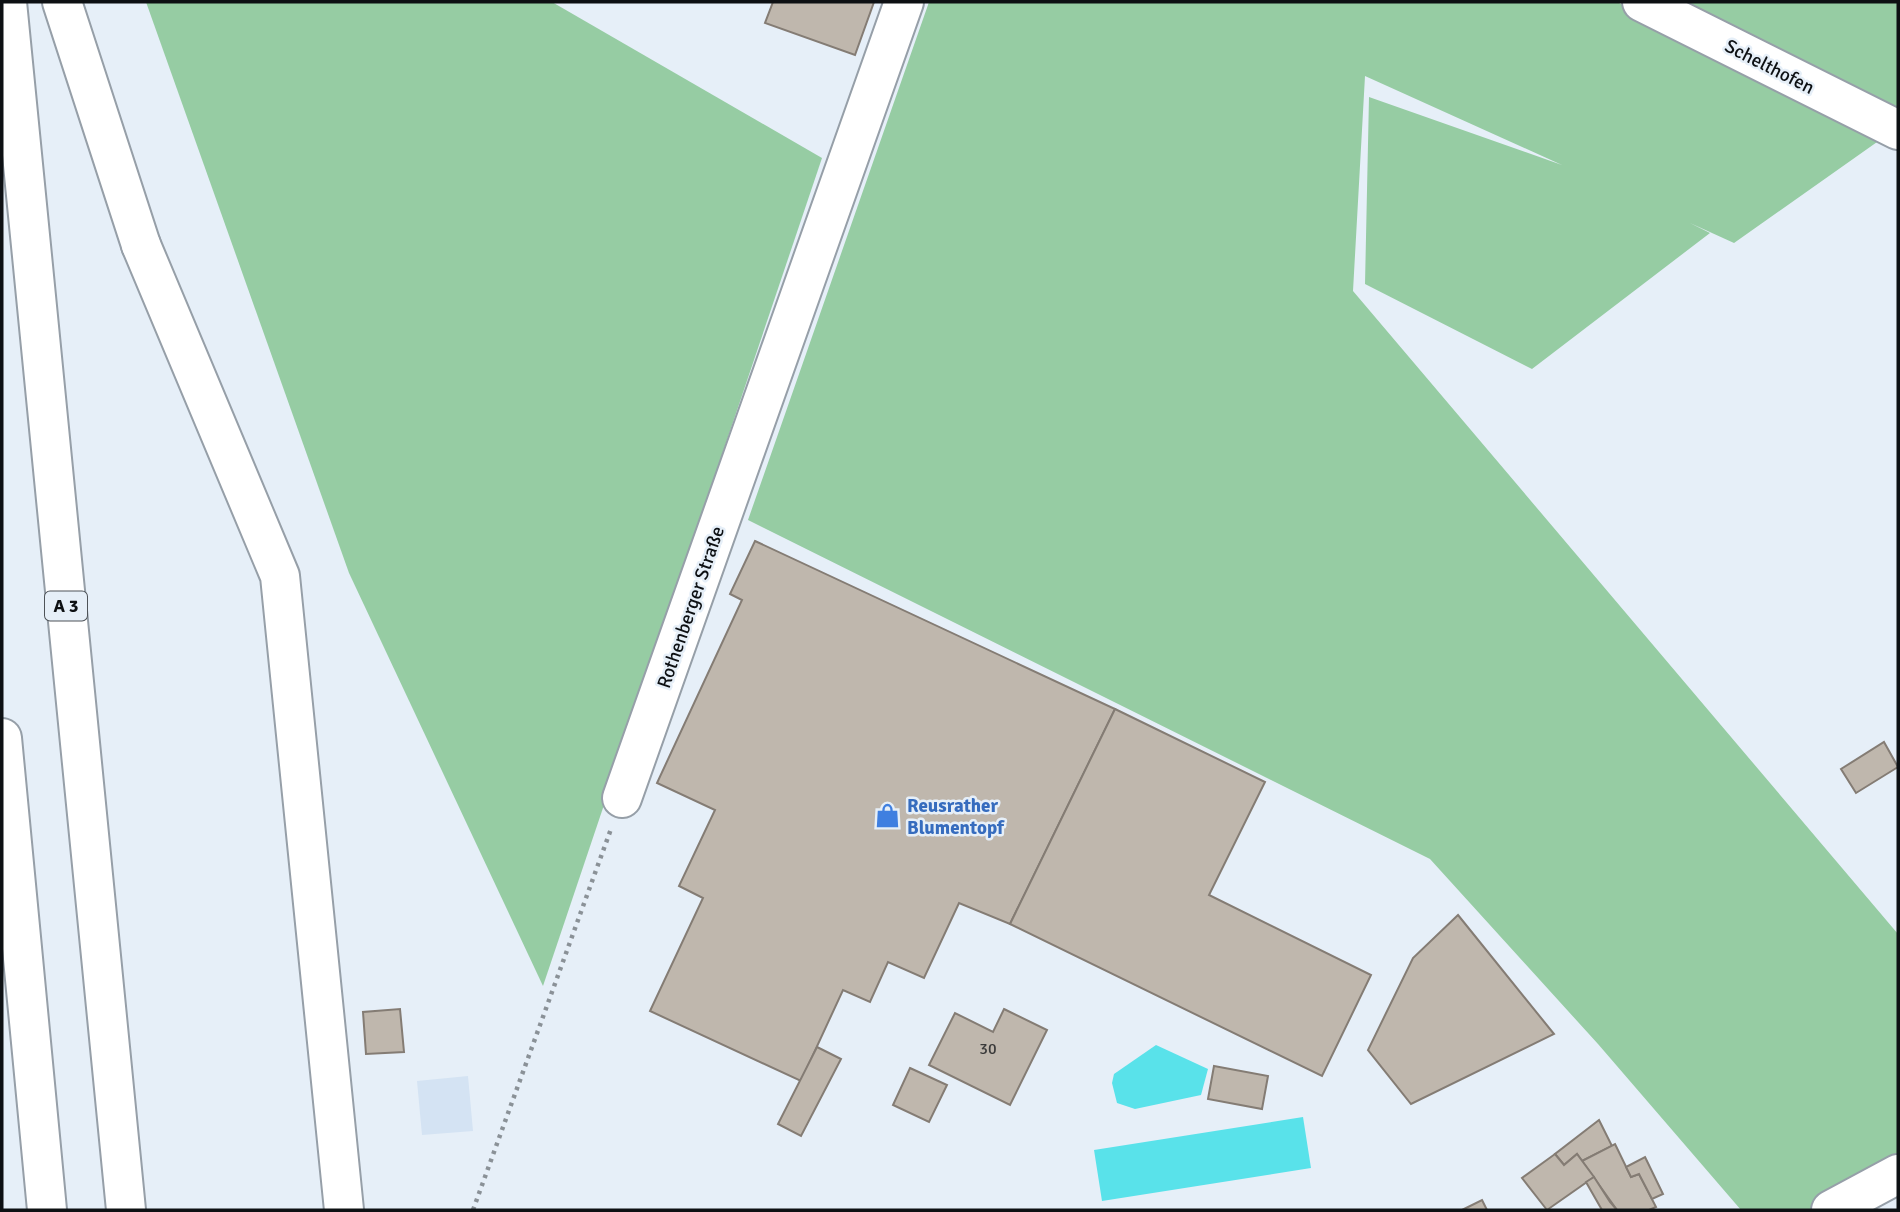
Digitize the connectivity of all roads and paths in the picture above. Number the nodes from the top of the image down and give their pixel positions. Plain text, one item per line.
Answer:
1 (6, 2) edge
2 (62, 2) edge
3 (904, 2) edge
4 (1642, 2) edge
5 (1898, 130) edge
6 (2, 738) edge
7 (622, 798) joint
8 (1898, 1174) edge
9 (47, 1210) edge
10 (126, 1210) edge
11 (344, 1210) edge
12 (473, 1210) edge
13 (1831, 1210) edge

1 - 10 main road, A 3
2 - 11 main road
3 - 7 main road, Rothenberger Straße
4 - 5 main road, Schelthofen
6 - 9 main road
7 - 12 path
8 - 13 main road

